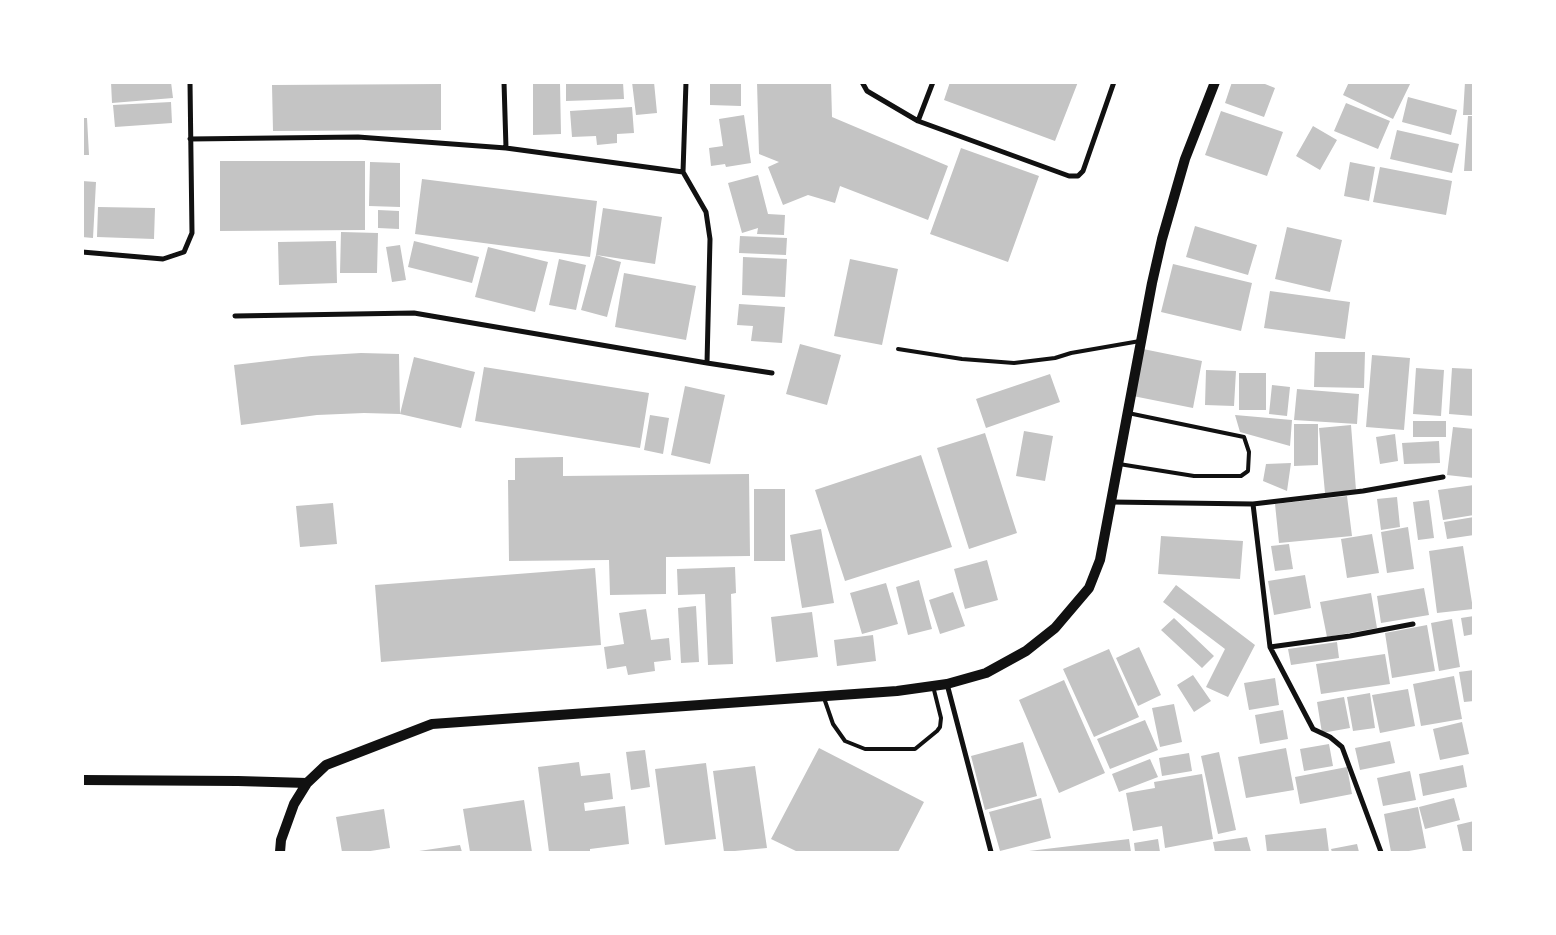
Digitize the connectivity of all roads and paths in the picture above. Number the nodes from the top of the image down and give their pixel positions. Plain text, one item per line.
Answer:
1 (190, 82) edge
2 (504, 82) edge
3 (686, 82) edge
4 (862, 82) edge
5 (933, 82) edge
6 (1114, 82) edge
7 (1215, 82) edge
8 (918, 122) junction
9 (190, 139) junction
10 (506, 148) junction
11 (683, 172) junction
12 (82, 252) edge
13 (235, 316) dead end
14 (1140, 341) junction
15 (898, 349) dead end
16 (707, 363) junction
17 (772, 373) dead end
18 (1128, 414) junction
19 (1118, 464) junction
20 (1443, 477) dead end
21 (1111, 502) junction
22 (1253, 504) junction
23 (1413, 624) dead end
24 (1270, 647) junction
25 (947, 684) junction
26 (933, 686) junction
27 (824, 696) junction
28 (82, 780) edge
29 (307, 783) junction
30 (280, 852) edge
31 (991, 852) edge
32 (1381, 852) edge

1 - 9 street
2 - 10 street
3 - 11 street
4 - 8 street
5 - 8 street
6 - 8 street
7 - 14 main road
9 - 10 street
9 - 12 street
10 - 11 street
11 - 16 street
13 - 16 street
14 - 15 lane
14 - 18 main road
16 - 17 street
18 - 19 main road
18 - 19 lane
19 - 21 main road
20 - 22 street
21 - 22 street
21 - 25 main road
22 - 24 street
23 - 24 street
24 - 32 street
25 - 26 main road
25 - 31 street
26 - 27 main road
26 - 27 lane
27 - 29 main road
28 - 29 main road
29 - 30 main road

